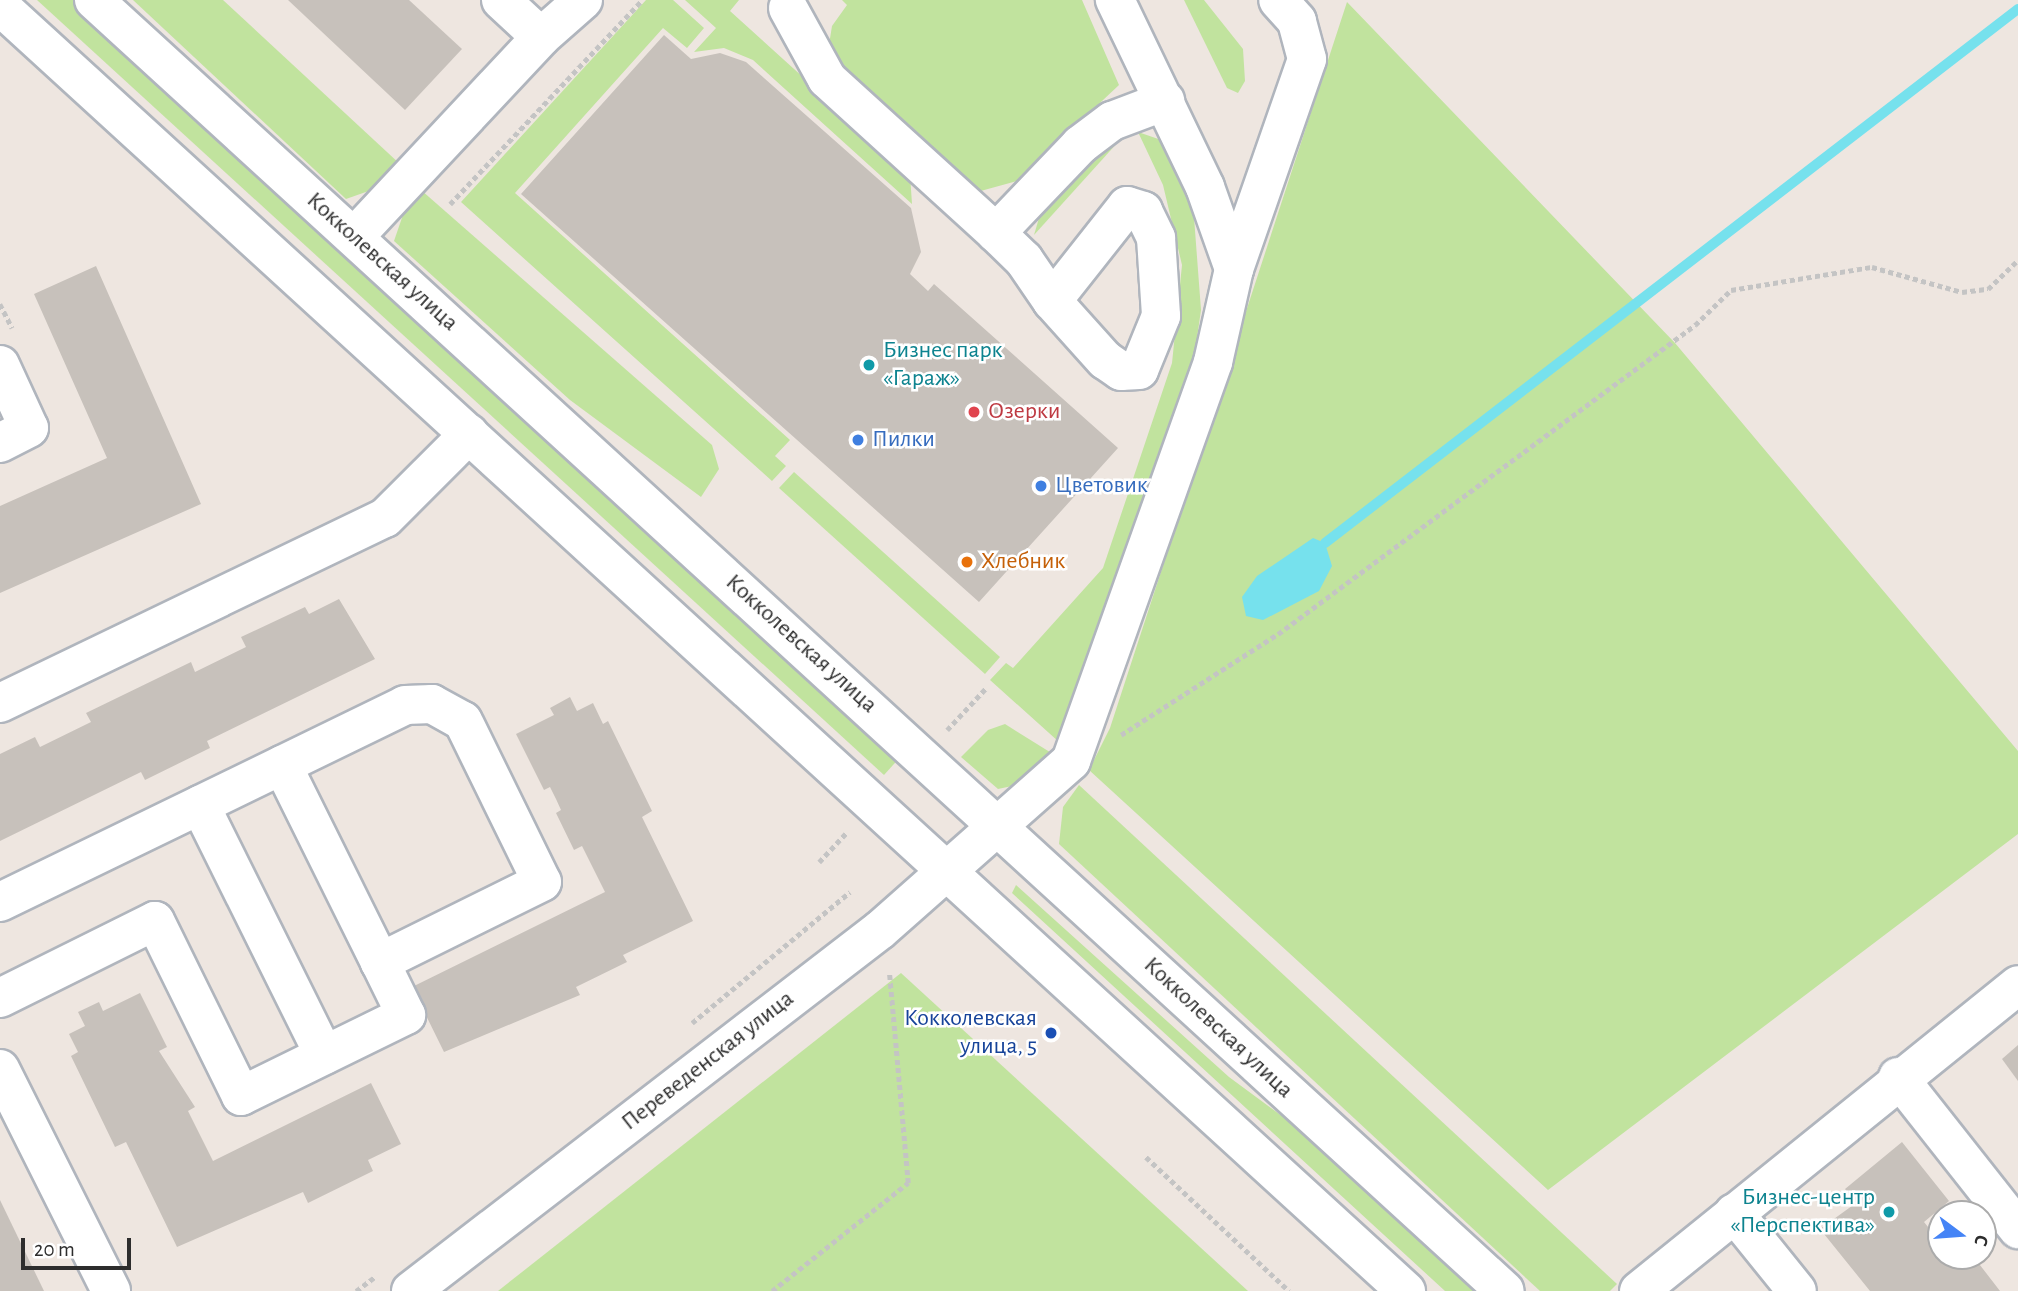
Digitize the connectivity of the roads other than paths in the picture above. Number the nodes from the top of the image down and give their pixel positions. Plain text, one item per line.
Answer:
1 (94, 0) edge
2 (501, 0) edge
3 (583, 0) edge
4 (1115, 0) edge
5 (1278, 0) edge
6 (0, 6) edge
7 (788, 8) dead end
8 (541, 37) junction
9 (1165, 101) junction
10 (996, 233) junction
11 (354, 237) junction
12 (1234, 269) junction
13 (1052, 302) dead end
14 (0, 365) edge
15 (469, 434) junction
16 (0, 443) edge
17 (0, 704) edge
18 (282, 765) junction
19 (200, 805) junction
20 (1002, 827) junction
21 (949, 870) junction
22 (0, 902) edge
23 (380, 962) junction
24 (2018, 985) edge
25 (0, 998) edge
26 (324, 1055) junction
27 (0, 1069) edge
28 (1898, 1077) junction
29 (1734, 1213) junction
30 (2018, 1229) edge
31 (111, 1291) edge
32 (411, 1291) edge
33 (1406, 1291) edge
34 (1505, 1291) edge
35 (1639, 1291) edge
36 (1797, 1291) edge

1 - 11 street, Кокколевская улица
2 - 8 street
3 - 8 street
4 - 9 street
5 - 12 street, Переведенская улица
6 - 15 street
7 - 10 street
8 - 11 street
9 - 10 street
9 - 12 street
10 - 13 street
11 - 20 street, Кокколевская улица
12 - 20 street, Переведенская улица
14 - 16 street
15 - 17 street
15 - 21 street
18 - 19 street
18 - 23 street
18 - 23 street
19 - 22 street
19 - 26 street
20 - 21 street, Переведенская улица
20 - 34 street, Кокколевская улица
21 - 32 street, Переведенская улица
21 - 33 street
23 - 26 street
24 - 28 street
25 - 26 street
27 - 31 street
28 - 29 street
28 - 30 street
29 - 35 street
29 - 36 street

